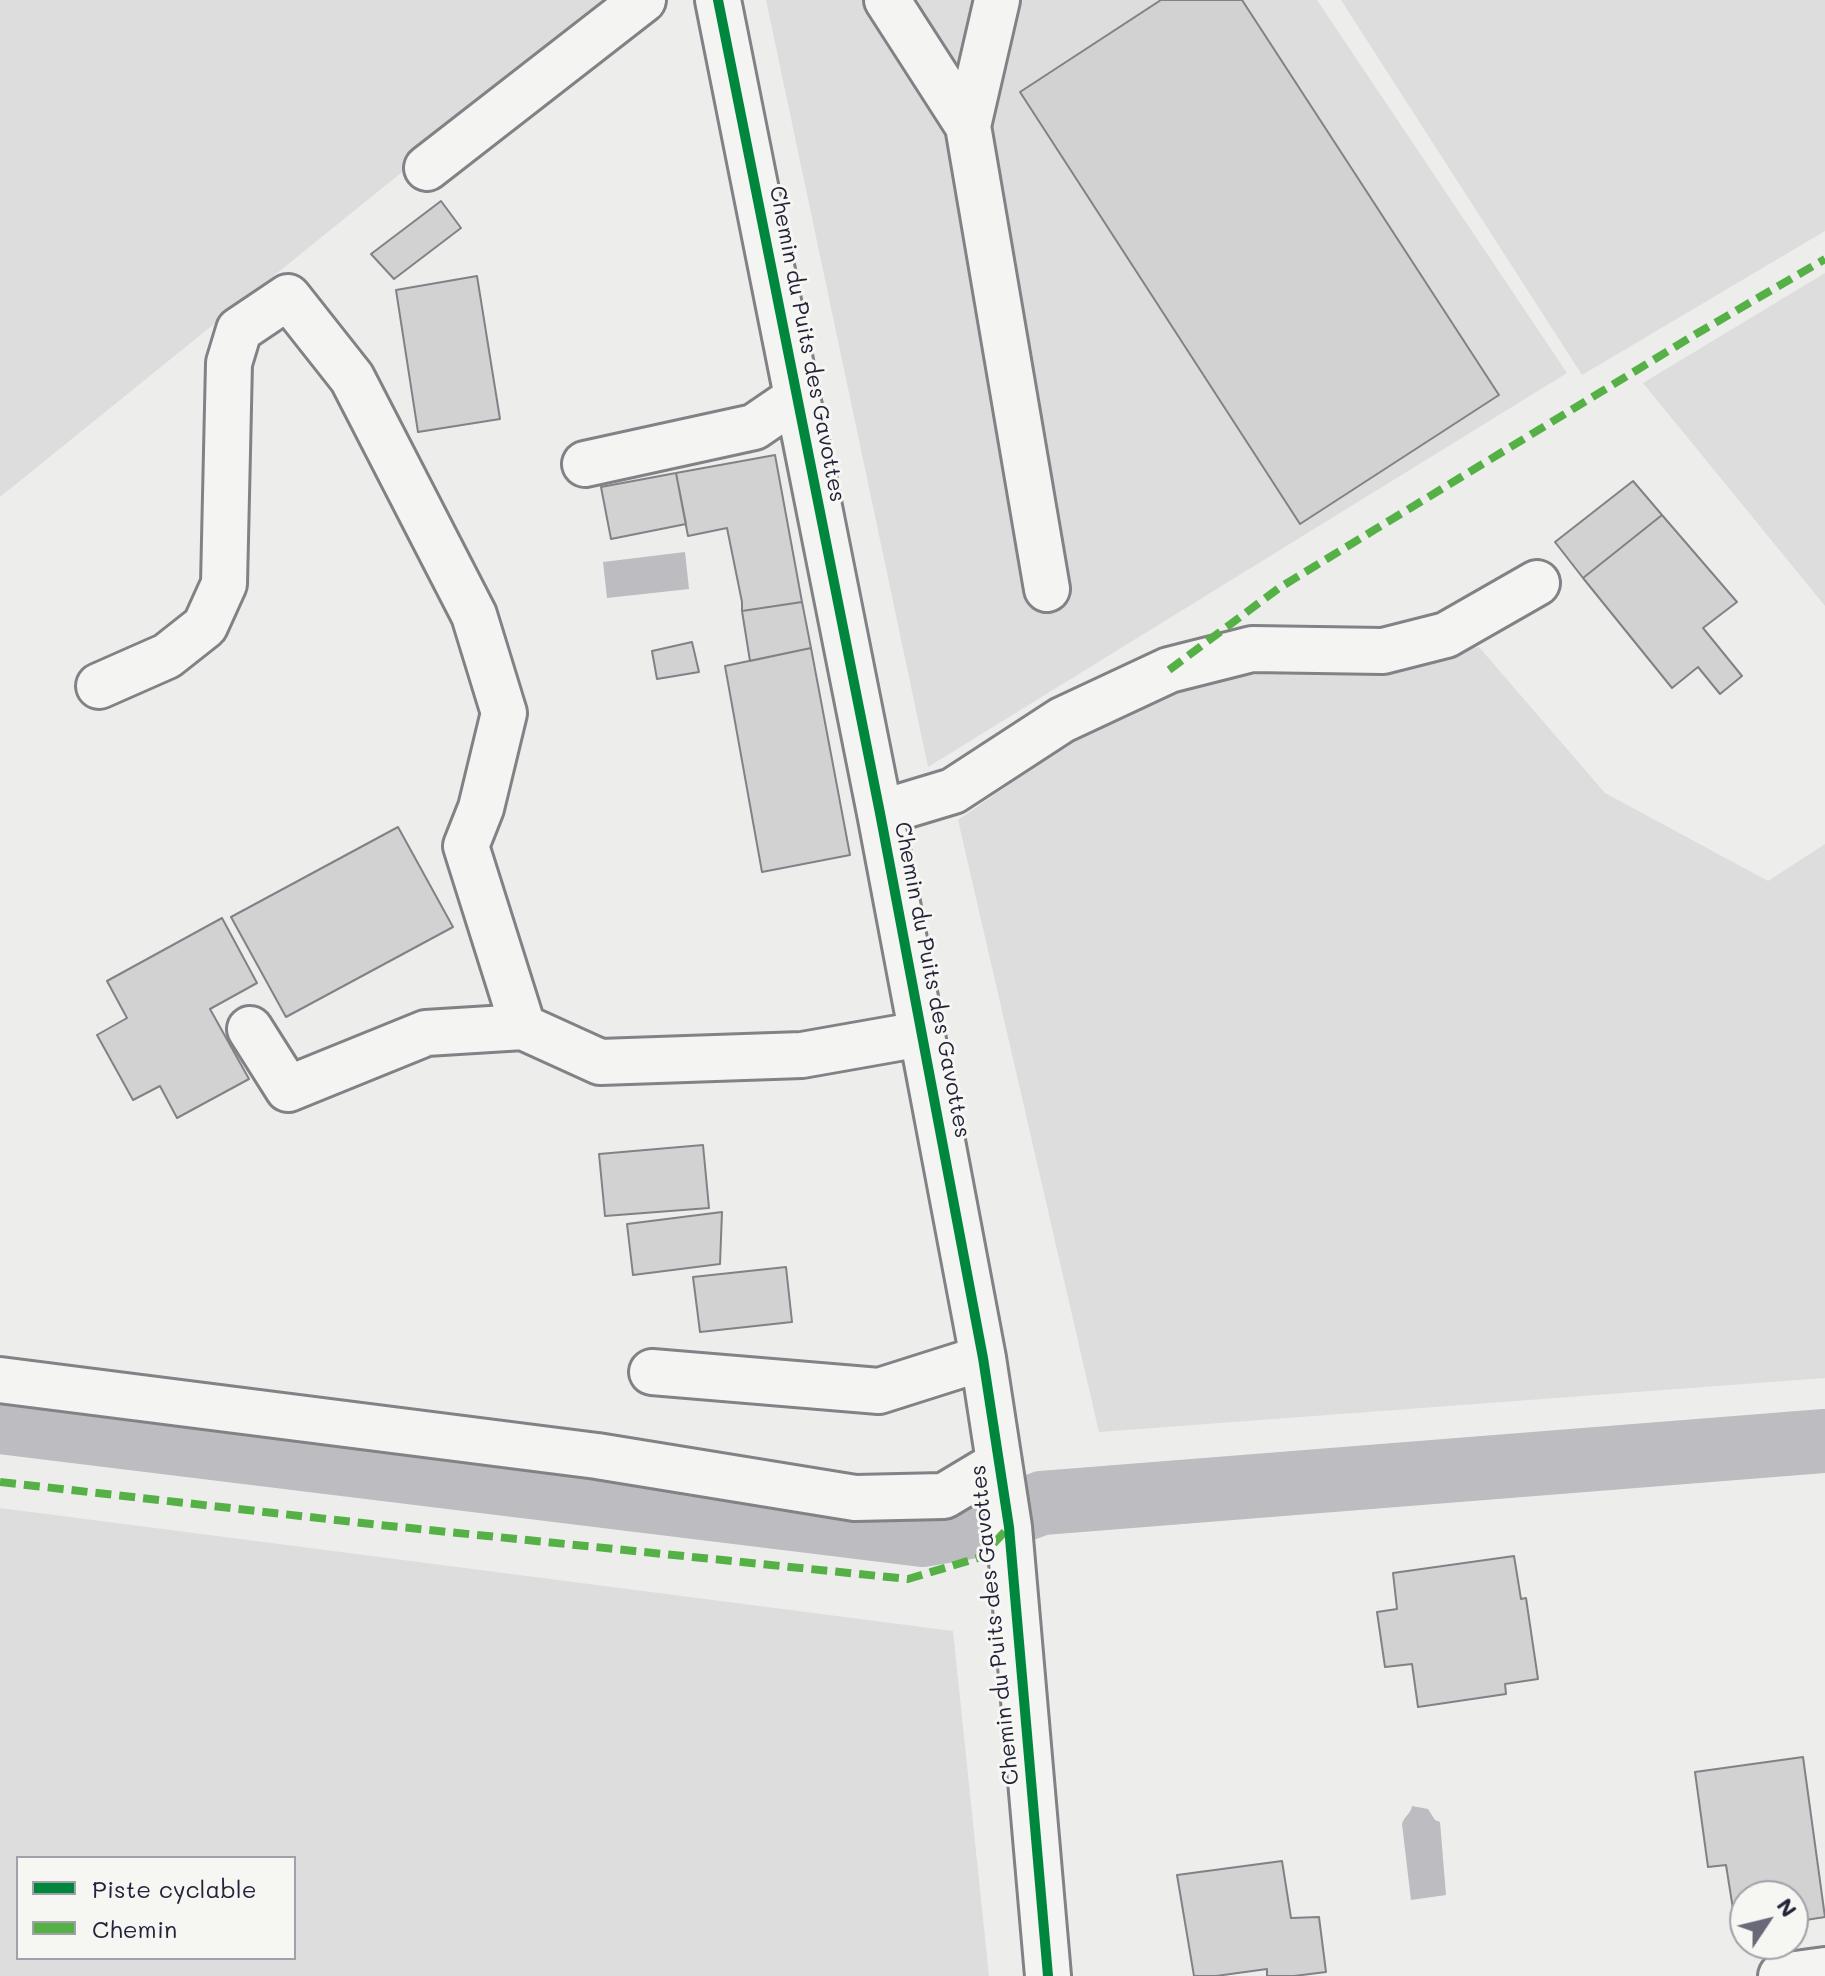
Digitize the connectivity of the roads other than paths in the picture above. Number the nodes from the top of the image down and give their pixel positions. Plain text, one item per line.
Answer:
1 (643, 0) edge
2 (718, 0) edge
3 (887, 0) edge
4 (997, 0) edge
5 (968, 126) junction
6 (427, 168) dead end
7 (798, 397) junction
8 (585, 464) dead end
9 (1537, 583) dead end
10 (1047, 589) dead end
11 (99, 686) dead end
12 (880, 813) junction
13 (523, 1027) junction
14 (250, 1029) dead end
15 (921, 1034) junction
16 (983, 1358) junction
17 (652, 1372) dead end
18 (0, 1380) edge
19 (999, 1463) junction
20 (1825, 1970) edge
21 (1048, 1976) edge
22 (1781, 1976) edge

1 - 6 street
2 - 7 street, Chemin du Puits des Gavottes
3 - 5 street
4 - 5 street
5 - 10 street
7 - 8 street
7 - 12 street, Chemin du Puits des Gavottes
9 - 12 street
11 - 13 street
12 - 15 street, Chemin du Puits des Gavottes
13 - 14 street
13 - 15 street
15 - 16 street, Chemin du Puits des Gavottes
16 - 17 street
16 - 19 street, Chemin du Puits des Gavottes
18 - 19 street
19 - 21 street, Chemin du Puits des Gavottes
20 - 22 street

